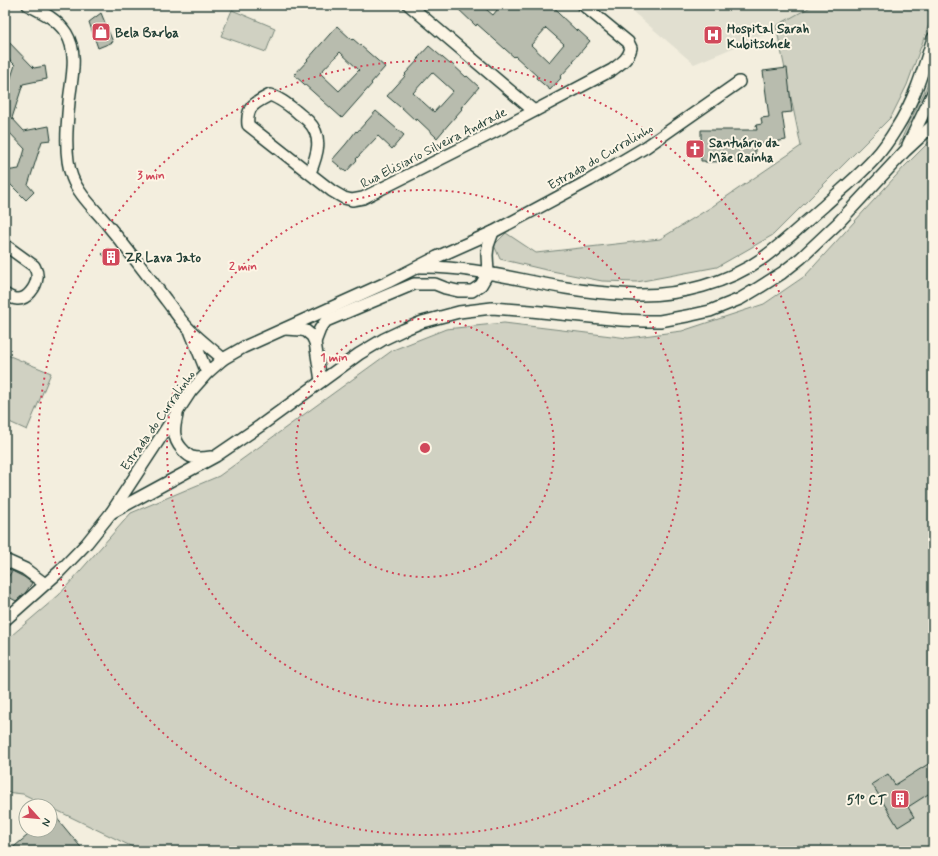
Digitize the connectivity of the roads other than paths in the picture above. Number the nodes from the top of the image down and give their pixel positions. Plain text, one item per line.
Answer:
1 (28, 5) edge
2 (409, 5) edge
3 (583, 5) edge
4 (933, 38) edge
5 (739, 82) dead end
6 (933, 93) edge
7 (534, 111) junction
8 (933, 126) edge
9 (905, 151) junction
10 (310, 173) junction
11 (493, 232) junction
12 (469, 242) junction
13 (5, 246) edge
14 (487, 255) junction
15 (416, 267) junction
16 (488, 273) junction
17 (5, 294) edge
18 (281, 329) junction
19 (190, 330) junction
20 (315, 342) junction
21 (223, 358) junction
22 (207, 373) junction
23 (321, 381) junction
24 (179, 409) junction
25 (216, 456) junction
26 (111, 513) junction
27 (5, 560) edge
28 (45, 584) junction
29 (5, 620) edge

1 - 19 street
2 - 7 street
3 - 7 street, Rua Elisiario Silveira Andrade
4 - 16 street
5 - 11 street, Estrada do Curralinho
6 - 9 street
7 - 10 street, Rua Elisiario Silveira Andrade
8 - 9 street
9 - 23 street
10 - 10 street, Rua Elisiario Silveira Andrade
11 - 12 street, Estrada do Curralinho
11 - 14 street
12 - 14 street
12 - 15 street, Estrada do Curralinho
13 - 17 street
14 - 16 street
15 - 16 street
15 - 18 street, Estrada do Curralinho
16 - 20 street
18 - 20 street
18 - 21 street, Estrada do Curralinho
19 - 21 street
19 - 22 street
20 - 23 street
21 - 22 street, Estrada do Curralinho
22 - 24 street, Estrada do Curralinho
23 - 25 street
24 - 25 street
24 - 26 street, Estrada do Curralinho
25 - 26 street
26 - 28 street, Estrada do Curralinho
27 - 28 street
28 - 29 street, Estrada do Curralinho

